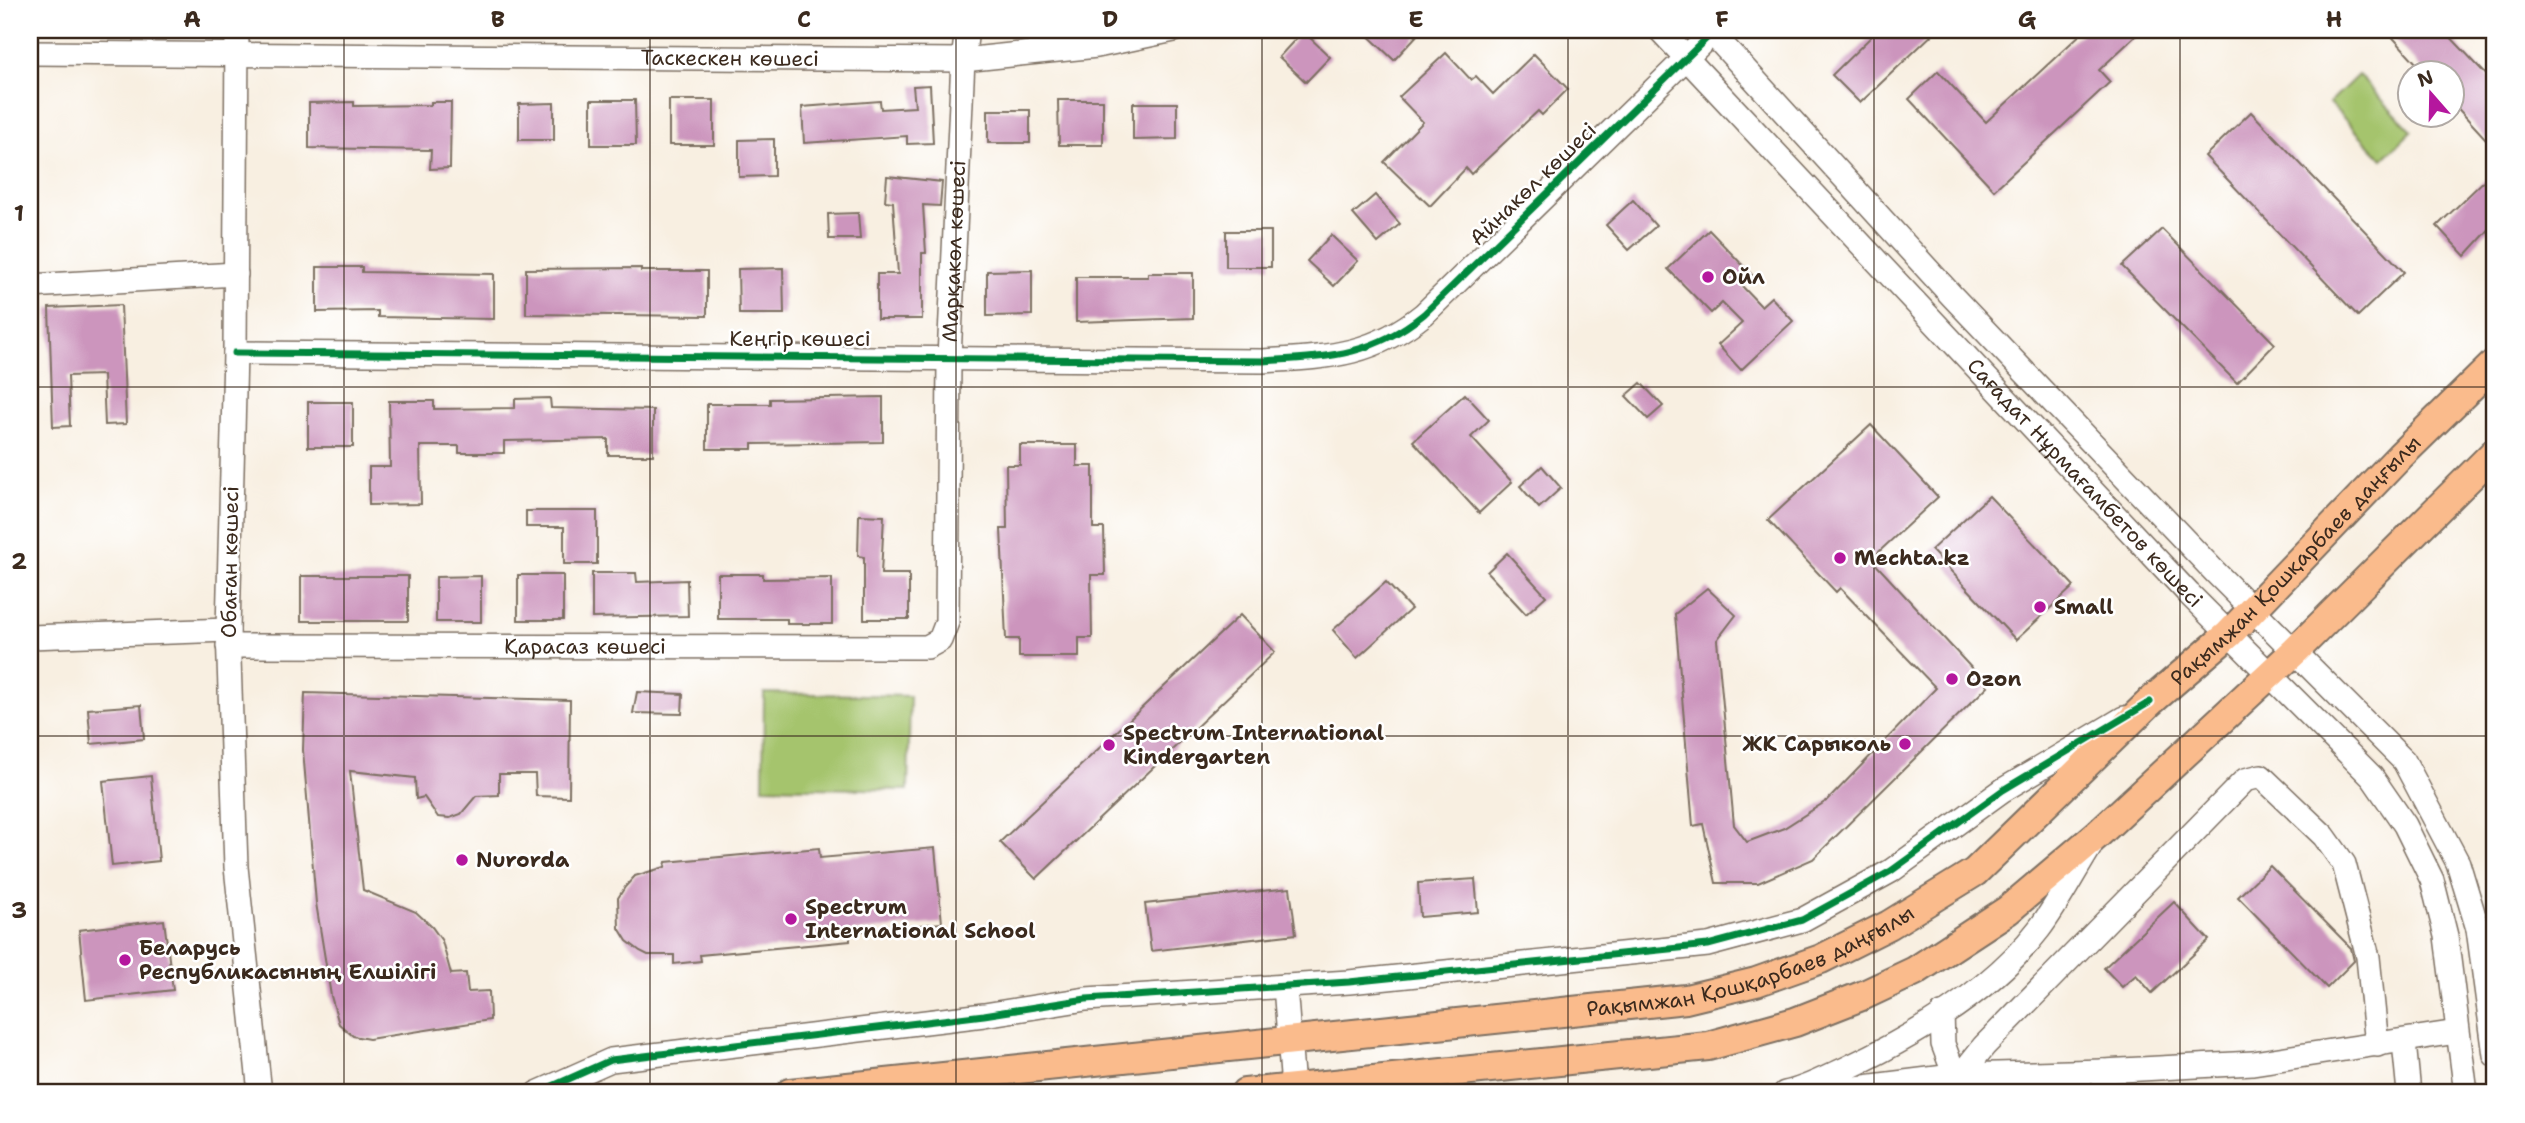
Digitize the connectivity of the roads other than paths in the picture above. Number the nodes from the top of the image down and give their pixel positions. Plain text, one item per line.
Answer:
1 (237, 30) edge
2 (967, 30) edge
3 (1174, 30) edge
4 (1660, 30) edge
5 (1713, 31) edge
6 (30, 53) edge
7 (237, 53) junction
8 (1685, 57) junction
9 (963, 60) junction
10 (236, 274) junction
11 (30, 286) edge
12 (1365, 350) joint
13 (235, 353) junction
14 (949, 358) junction
15 (2495, 363) edge
16 (2495, 452) edge
17 (2253, 610) junction
18 (2230, 634) junction
19 (30, 637) edge
20 (228, 638) junction
21 (940, 640) joint
22 (2295, 651) junction
23 (2269, 674) junction
24 (2150, 702) junction
25 (2098, 834) junction
26 (1285, 986) junction
27 (1942, 1014) junction
28 (2457, 1031) junction
29 (1289, 1040) junction
30 (2404, 1042) junction
31 (2377, 1045) junction
32 (2495, 1055) edge
33 (1958, 1075) junction
34 (2104, 1082) edge
35 (1293, 1088) junction
36 (260, 1093) edge
37 (537, 1093) edge
38 (790, 1093) edge
39 (1245, 1093) edge
40 (1785, 1093) edge
41 (1816, 1093) edge
42 (2409, 1093) edge
43 (2466, 1093) edge

1 - 7 street, Обаған көшесі
2 - 9 street, Марқакөл көшесі
3 - 9 street, Таскескен көшесі
4 - 8 street, Сағадат Нұрмағамбетов көшесі
5 - 8 street, Айнакөл көшесі
5 - 17 street, Сағадат Нұрмағамбетов көшесі
6 - 7 street, Таскескен көшесі
7 - 9 street, Таскескен көшесі
7 - 10 street, Обаған көшесі
8 - 12 street, Айнакөл көшесі
8 - 18 street, Сағадат Нұрмағамбетов көшесі
9 - 14 street, Марқакөл көшесі
10 - 11 street
10 - 13 street, Обаған көшесі
12 - 14 street, Кеңгір көшесі
13 - 14 street, Кеңгір көшесі
13 - 20 street, Обаған көшесі
14 - 21 street, Марқакөл көшесі
15 - 17 main road, Рақымжан Қошқарбаев даңғылы
16 - 22 main road
17 - 18 main road, Рақымжан Қошқарбаев даңғылы
17 - 22 street, Сағадат Нұрмағамбетов көшесі
18 - 23 street, Сағадат Нұрмағамбетов көшесі
18 - 24 main road, Рақымжан Қошқарбаев даңғылы
19 - 20 street, Қарасаз көшесі
20 - 21 street, Қарасаз көшесі
20 - 36 street, Обаған көшесі
22 - 23 main road
22 - 32 street, Сағадат Нұрмағамбетов көшесі
23 - 25 main road
23 - 28 street, Сағадат Нұрмағамбетов көшесі
24 - 26 street
24 - 29 main road, Рақымжан Қошқарбаев даңғылы
25 - 27 street
25 - 35 main road
26 - 29 street
26 - 37 street
27 - 33 street
27 - 40 street
28 - 30 street
28 - 43 street, Сағадат Нұрмағамбетов көшесі
29 - 35 street
29 - 38 main road, Рақымжан Қошқарбаев даңғылы
30 - 31 street
30 - 42 street
31 - 33 street
31 - 34 street
33 - 34 street
33 - 41 street
35 - 39 main road

